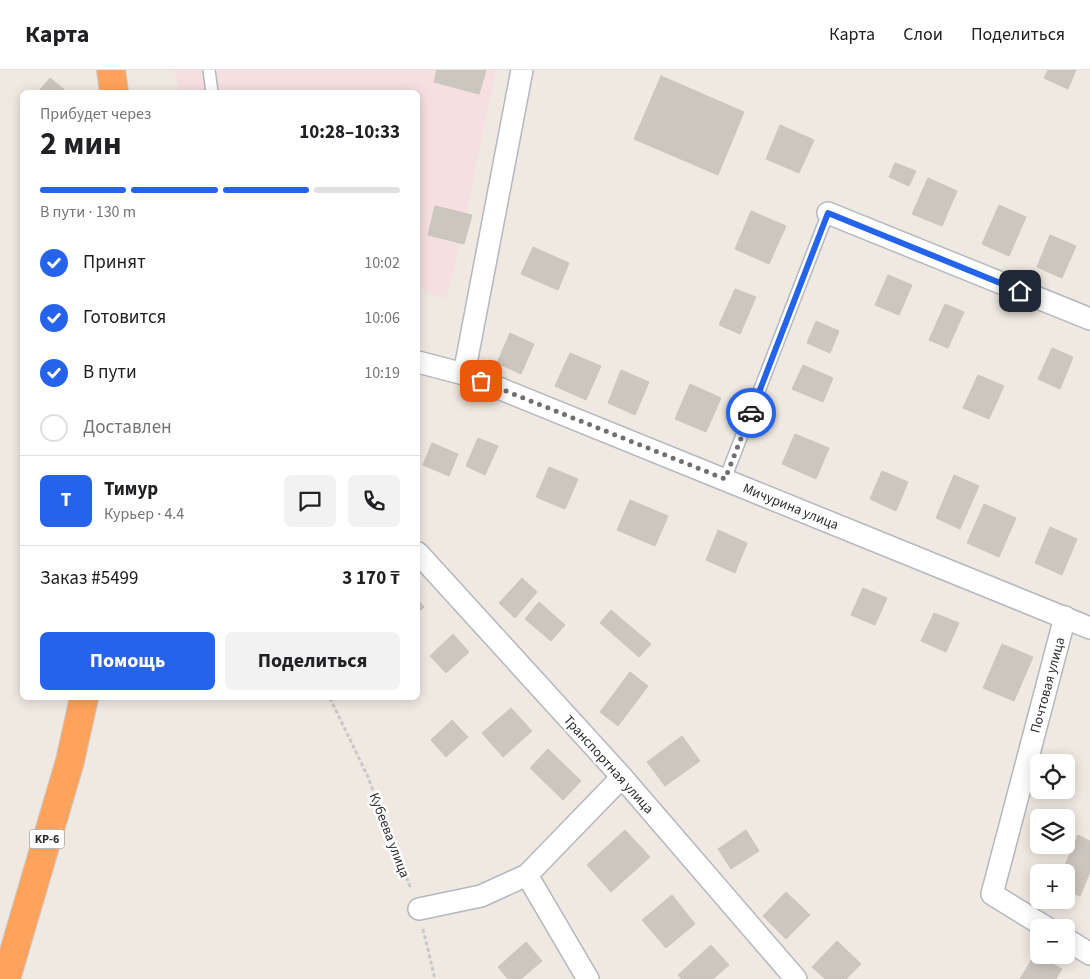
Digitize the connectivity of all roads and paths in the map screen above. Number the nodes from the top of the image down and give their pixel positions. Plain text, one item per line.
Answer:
1 (111, 70) edge
2 (209, 70) edge
3 (522, 70) edge
4 (114, 90) edge
5 (212, 90) edge
6 (828, 213) joint
7 (1090, 319) edge
8 (420, 363) edge
9 (464, 374) junction
10 (725, 479) junction
11 (420, 555) edge
12 (1065, 618) junction
13 (1090, 628) edge
14 (84, 700) edge
15 (331, 700) edge
16 (622, 778) junction
17 (527, 875) junction
18 (419, 909) junction
19 (1032, 919) edge
20 (1075, 945) edge
21 (1090, 954) edge
22 (6, 979) edge
23 (435, 979) edge
24 (588, 979) edge
25 (796, 979) edge

1 - 4 highway
2 - 5 lane
3 - 9 street
6 - 7 street
6 - 10 lane
8 - 9 street, Мичурина улица
9 - 10 street, Мичурина улица
10 - 12 street, Мичурина улица
11 - 16 street, Транспортная улица
12 - 13 street, Мичурина улица
12 - 19 street, Почтовая улица
14 - 22 highway, KP-6
15 - 18 path, Кубеева улица
16 - 17 street
16 - 25 street, Транспортная улица
17 - 18 street
17 - 24 street
18 - 23 path, Кубеева улица
20 - 21 street

